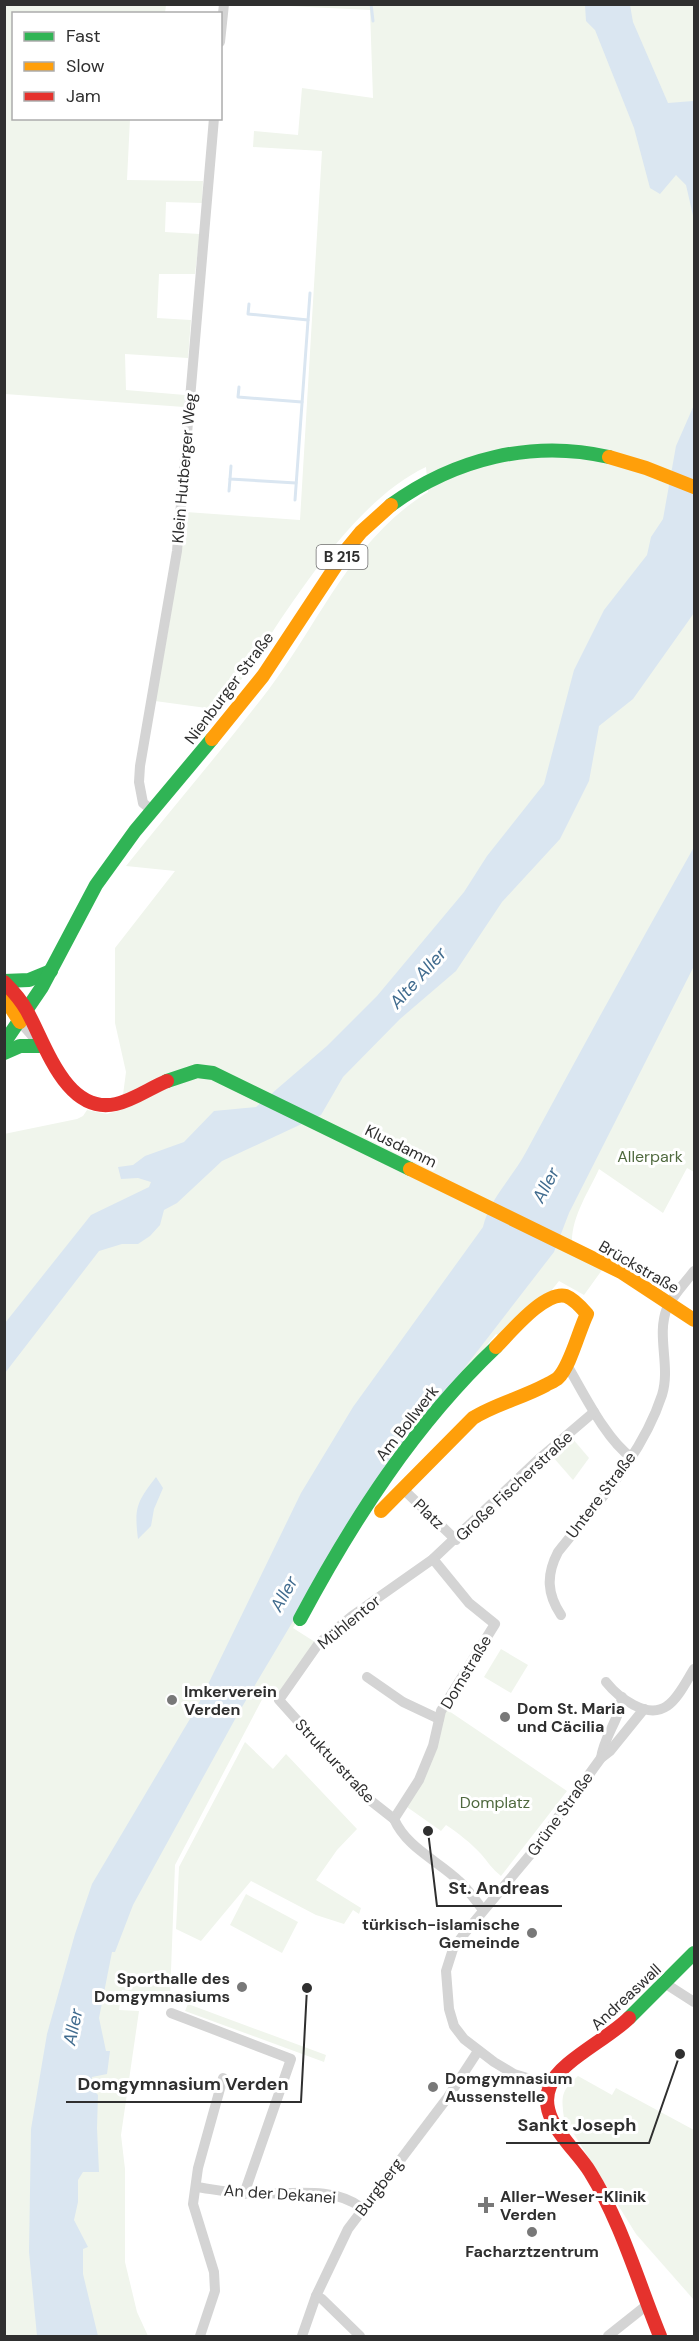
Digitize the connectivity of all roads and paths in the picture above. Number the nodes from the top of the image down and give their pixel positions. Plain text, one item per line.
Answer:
1 (224, 4) edge
2 (222, 23) edge
3 (214, 120) edge
4 (694, 487) edge
5 (153, 811) junction
6 (52, 970) junction
7 (4, 981) edge
8 (4, 997) edge
9 (24, 1017) junction
10 (4, 1043) edge
11 (44, 1048) junction
12 (4, 1053) edge
13 (565, 1246) joint
14 (694, 1271) edge
15 (670, 1302) junction
16 (694, 1320) edge
17 (567, 1365) junction
18 (594, 1412) junction
19 (632, 1458) junction
20 (403, 1489) junction
21 (381, 1511) dead end
22 (456, 1539) junction
23 (433, 1559) junction
24 (561, 1616) dead end
25 (300, 1619) dead end
26 (694, 1669) edge
27 (367, 1677) dead end
28 (606, 1682) dead end
29 (622, 1697) junction
30 (279, 1700) joint
31 (644, 1709) junction
32 (439, 1719) junction
33 (601, 1758) junction
34 (394, 1819) junction
35 (483, 1910) junction
36 (694, 1953) edge
37 (666, 1984) junction
38 (694, 2002) edge
39 (171, 2013) dead end
40 (478, 2051) junction
41 (223, 2078) dead end
42 (550, 2085) junction
43 (196, 2187) junction
44 (244, 2194) junction
45 (362, 2208) junction
46 (316, 2296) junction
47 (647, 2306) junction
48 (200, 2337) edge
49 (302, 2337) edge
50 (360, 2337) edge
51 (608, 2337) edge
52 (660, 2337) edge

1 - 2 street
3 - 5 street, Klein Hutberger Weg
4 - 5 main road, Nienburger Straße / B 215
5 - 6 main road, Nienburger Straße / B 215
6 - 7 main road
6 - 9 main road, Nienburger Straße / B 215
7 - 9 main road
8 - 9 main road
9 - 10 main road, Nienburger Straße / B 215
9 - 11 main road, Klusdamm
11 - 12 main road
11 - 13 main road, Klusdamm
13 - 15 main road, Brückstraße
14 - 15 street
15 - 16 main road, Brückstraße
15 - 19 street, Untere Straße
17 - 18 street
17 - 20 main road
17 - 25 main road, Am Bollwerk
18 - 19 street
18 - 22 street, Große Fischerstraße
19 - 24 street, Untere Straße
20 - 21 main road
20 - 22 street, Platz
22 - 23 street, Große Fischerstraße
23 - 30 street, Mühlentor
23 - 32 street, Domstraße
26 - 31 street
27 - 32 street
28 - 29 street
29 - 31 street
29 - 33 street
30 - 34 street, Strukturstraße
31 - 33 street
32 - 34 street, Domstraße
33 - 35 street, Grüne Straße
34 - 35 street, Strukturstraße
35 - 40 street, Grüne Straße
36 - 37 main road, Andreaswall
37 - 38 street
37 - 42 main road, Andreaswall
39 - 44 street
40 - 42 street, Grüne Straße
40 - 45 street, Burgberg
41 - 43 street
42 - 47 main road
43 - 44 street, An der Dekanei
43 - 48 street
44 - 45 street, An der Dekanei
45 - 46 street, Burgberg
46 - 49 street, Burgberg
46 - 50 street
47 - 51 street
47 - 52 main road

